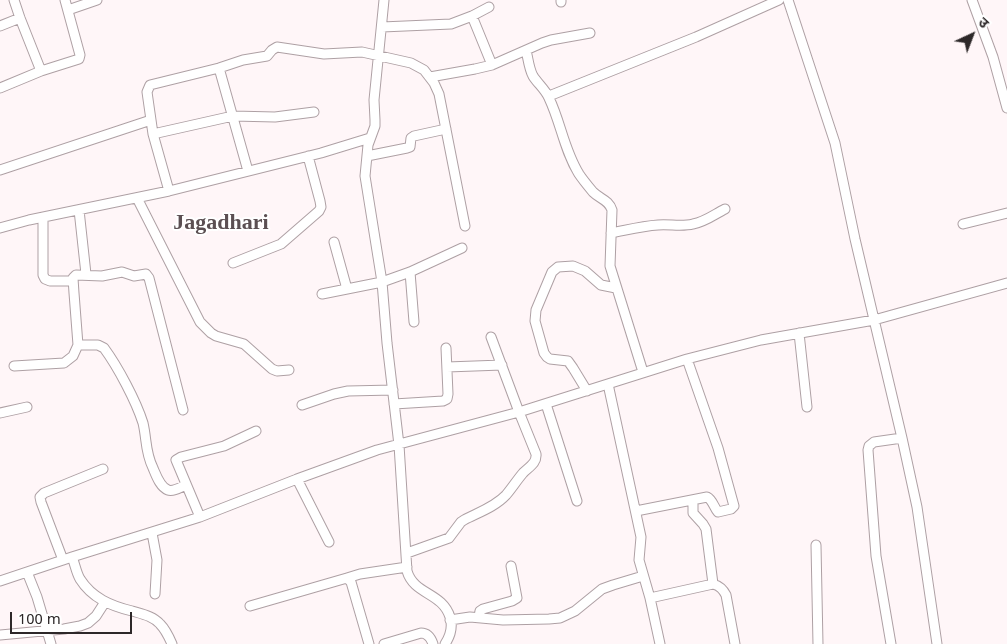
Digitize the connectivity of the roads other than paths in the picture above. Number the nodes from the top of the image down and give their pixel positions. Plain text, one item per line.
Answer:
1 (14, 0) edge
2 (65, 0) edge
3 (97, 0) edge
4 (384, 0) edge
5 (779, 0) edge
6 (788, 0) edge
7 (972, 0) edge
8 (489, 7) dead end
9 (68, 10) junction
10 (472, 16) junction
11 (20, 18) junction
12 (0, 26) edge
13 (382, 28) junction
14 (590, 33) dead end
15 (526, 50) junction
16 (379, 56) junction
17 (492, 64) junction
18 (219, 68) junction
19 (41, 71) junction
20 (430, 77) junction
21 (0, 88) edge
22 (549, 96) junction
23 (1007, 108) edge
24 (314, 112) dead end
25 (233, 116) junction
26 (151, 120) junction
27 (446, 129) junction
28 (154, 134) junction
29 (370, 138) junction
30 (308, 156) junction
31 (366, 156) junction
32 (0, 170) edge
33 (248, 171) junction
34 (169, 191) junction
35 (137, 198) junction
36 (725, 209) dead end
37 (79, 210) junction
38 (1007, 212) edge
39 (43, 217) junction
40 (963, 224) dead end
41 (465, 226) dead end
42 (0, 228) edge
43 (612, 233) junction
44 (334, 242) dead end
45 (462, 248) dead end
46 (233, 263) dead end
47 (410, 272) junction
48 (86, 274) junction
49 (73, 281) junction
50 (382, 282) junction
51 (1007, 283) edge
52 (616, 288) junction
53 (347, 289) junction
54 (322, 294) dead end
55 (874, 320) junction
56 (414, 322) dead end
57 (799, 333) junction
58 (491, 337) dead end
59 (78, 346) junction
60 (446, 348) dead end
61 (687, 359) junction
62 (14, 366) dead end
63 (502, 366) junction
64 (447, 367) junction
65 (290, 370) dead end
66 (643, 372) junction
67 (608, 384) junction
68 (392, 390) junction
69 (587, 391) junction
70 (302, 404) dead end
71 (394, 404) junction
72 (546, 404) junction
73 (27, 407) dead end
74 (807, 407) dead end
75 (183, 410) dead end
76 (519, 412) junction
77 (0, 413) edge
78 (256, 431) dead end
79 (902, 438) junction
80 (399, 445) junction
81 (103, 469) dead end
82 (297, 480) junction
83 (186, 485) junction
84 (693, 500) junction
85 (577, 501) dead end
86 (636, 511) junction
87 (200, 517) junction
88 (152, 532) junction
89 (329, 542) dead end
90 (816, 545) dead end
91 (407, 553) junction
92 (72, 557) junction
93 (63, 560) junction
94 (511, 566) dead end
95 (407, 568) junction
96 (27, 572) junction
97 (643, 576) junction
98 (347, 578) junction
99 (0, 581) edge
100 (713, 584) junction
101 (155, 594) dead end
102 (650, 598) junction
103 (105, 602) junction
104 (250, 606) dead end
105 (479, 617) junction
106 (450, 620) junction
107 (47, 631) junction
108 (0, 635) edge
109 (51, 644) edge
110 (172, 644) edge
111 (369, 644) edge
112 (384, 644) edge
113 (433, 644) edge
114 (446, 644) edge
115 (660, 644) edge
116 (734, 644) edge
117 (818, 644) edge
118 (891, 644) edge
119 (937, 644) edge

1 - 11 street
2 - 9 street
3 - 9 street
4 - 13 street
5 - 22 street
6 - 55 street
7 - 23 street
8 - 10 street
9 - 19 street
10 - 13 street
10 - 17 street
11 - 12 street
11 - 19 street
13 - 16 street
14 - 15 street
15 - 17 street
15 - 22 street
16 - 18 street
16 - 20 street
16 - 29 street
17 - 20 street
18 - 25 street
18 - 26 street
19 - 21 street
20 - 27 street
22 - 43 street
24 - 25 street
25 - 28 street
25 - 33 street
26 - 28 street
26 - 32 street
27 - 31 street
27 - 41 street
28 - 34 street
29 - 30 street
29 - 31 street
30 - 33 street
30 - 46 street
31 - 50 street
33 - 34 street
34 - 35 street
35 - 37 street
35 - 65 street
36 - 43 street
37 - 39 street
37 - 48 street
38 - 40 street
39 - 42 street
39 - 49 street
43 - 52 street
44 - 53 street
45 - 47 street
47 - 50 street
47 - 56 street
48 - 49 street
48 - 75 street
49 - 59 street
50 - 53 street
50 - 68 street
51 - 55 street
52 - 66 street
52 - 69 street
53 - 54 street
55 - 57 street
55 - 79 street
57 - 61 street
57 - 74 street
58 - 63 street
59 - 62 street
59 - 83 street
60 - 64 street
61 - 66 street
61 - 84 street
63 - 64 street
63 - 76 street
64 - 71 street
66 - 67 street
67 - 69 street
67 - 86 street
68 - 70 street
68 - 71 street
69 - 72 street
71 - 80 street
72 - 76 street
72 - 85 street
73 - 77 street
76 - 80 street
76 - 91 street
78 - 83 street
79 - 118 street
79 - 119 street
80 - 82 street
80 - 91 street
81 - 93 street
82 - 87 street
82 - 89 street
83 - 87 street
84 - 86 street
84 - 100 street
86 - 97 street
87 - 88 street
88 - 92 street
88 - 101 street
90 - 117 street
91 - 95 street
92 - 93 street
92 - 103 street
93 - 96 street
94 - 105 street
95 - 98 street
95 - 106 street
96 - 99 street
96 - 107 street
97 - 102 street
97 - 105 street
98 - 104 street
98 - 111 street
100 - 102 street
100 - 116 street
102 - 115 street
103 - 107 street
103 - 110 street
105 - 106 street
106 - 114 street
107 - 108 street
107 - 109 street
112 - 113 street

